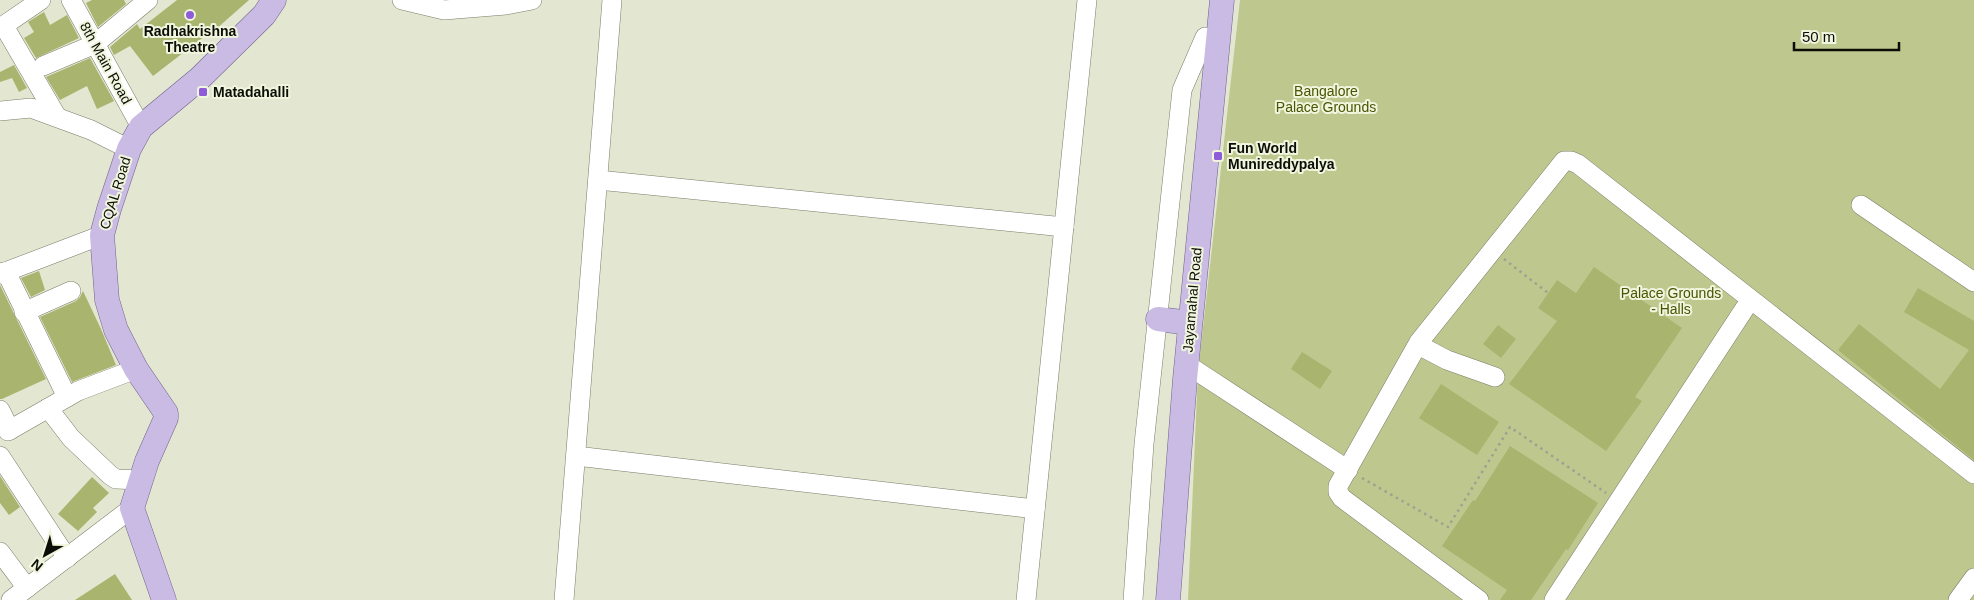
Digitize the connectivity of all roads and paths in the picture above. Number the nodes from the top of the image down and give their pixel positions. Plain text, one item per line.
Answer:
1 (41, 0) edge
2 (71, 0) edge
3 (148, 0) edge
4 (274, 0) edge
5 (402, 0) edge
6 (532, 0) edge
7 (612, 0) edge
8 (1087, 0) edge
9 (1208, 0) edge
10 (1222, 0) edge
11 (2, 27) edge
12 (95, 44) junction
13 (43, 66) dead end
14 (0, 111) edge
15 (57, 117) junction
16 (141, 127) junction
17 (129, 149) junction
18 (598, 180) junction
19 (1861, 205) dead end
20 (1526, 218) junction
21 (1064, 227) junction
22 (102, 235) junction
23 (1502, 256) junction
24 (2, 273) edge
25 (1974, 282) edge
26 (1470, 287) junction
27 (71, 291) dead end
28 (1548, 293) dead end
29 (1745, 308) junction
30 (24, 312) junction
31 (1175, 321) junction
32 (1426, 349) junction
33 (1407, 364) junction
34 (136, 369) junction
35 (1181, 374) junction
36 (1495, 377) dead end
37 (67, 397) junction
38 (48, 408) junction
39 (0, 410) edge
40 (0, 456) edge
41 (576, 456) junction
42 (1348, 470) junction
43 (1974, 474) edge
44 (141, 480) junction
45 (1974, 488) edge
46 (1620, 502) junction
47 (132, 508) junction
48 (1035, 509) junction
49 (0, 552) edge
50 (67, 558) junction
51 (1974, 578) edge
52 (27, 588) junction
53 (11, 600) edge
54 (164, 600) edge
55 (564, 600) edge
56 (1026, 600) edge
57 (1133, 600) edge
58 (1156, 600) edge
59 (1168, 600) edge
60 (1479, 600) edge
61 (1554, 600) edge
62 (1958, 600) edge

1 - 11 street
2 - 12 street, 8th Main Road
3 - 12 street
4 - 16 main road, CQAL Road
5 - 6 street
7 - 18 street
8 - 21 street
9 - 31 main road, Jayamahal Road
10 - 31 main road, Jayamahal Road
11 - 15 street
12 - 13 street
12 - 16 street, 8th Main Road
14 - 15 street
15 - 17 street
16 - 17 main road, CQAL Road
17 - 22 main road, CQAL Road
18 - 21 street
18 - 41 street
19 - 25 street
20 - 23 street
20 - 26 street
20 - 29 street
20 - 43 street
21 - 48 street
22 - 24 street
22 - 34 main road, CQAL Road
23 - 26 street
23 - 28 path
24 - 30 street
26 - 32 street
26 - 33 street
27 - 30 street
29 - 45 street
29 - 46 street
30 - 37 street
31 - 35 main road, Jayamahal Road
31 - 57 street
32 - 33 street
32 - 36 street
33 - 42 street
34 - 37 street
34 - 44 main road, CQAL Road
35 - 42 street
35 - 58 main road, Jayamahal Road
35 - 59 main road, Jayamahal Road
37 - 38 street
38 - 39 street
38 - 44 street
40 - 50 street
41 - 48 street
41 - 55 street
42 - 46 path
42 - 60 street
44 - 47 main road, CQAL Road
46 - 61 street
47 - 50 street
47 - 54 main road
48 - 56 street
49 - 52 street
50 - 52 street
51 - 62 street
52 - 53 street

